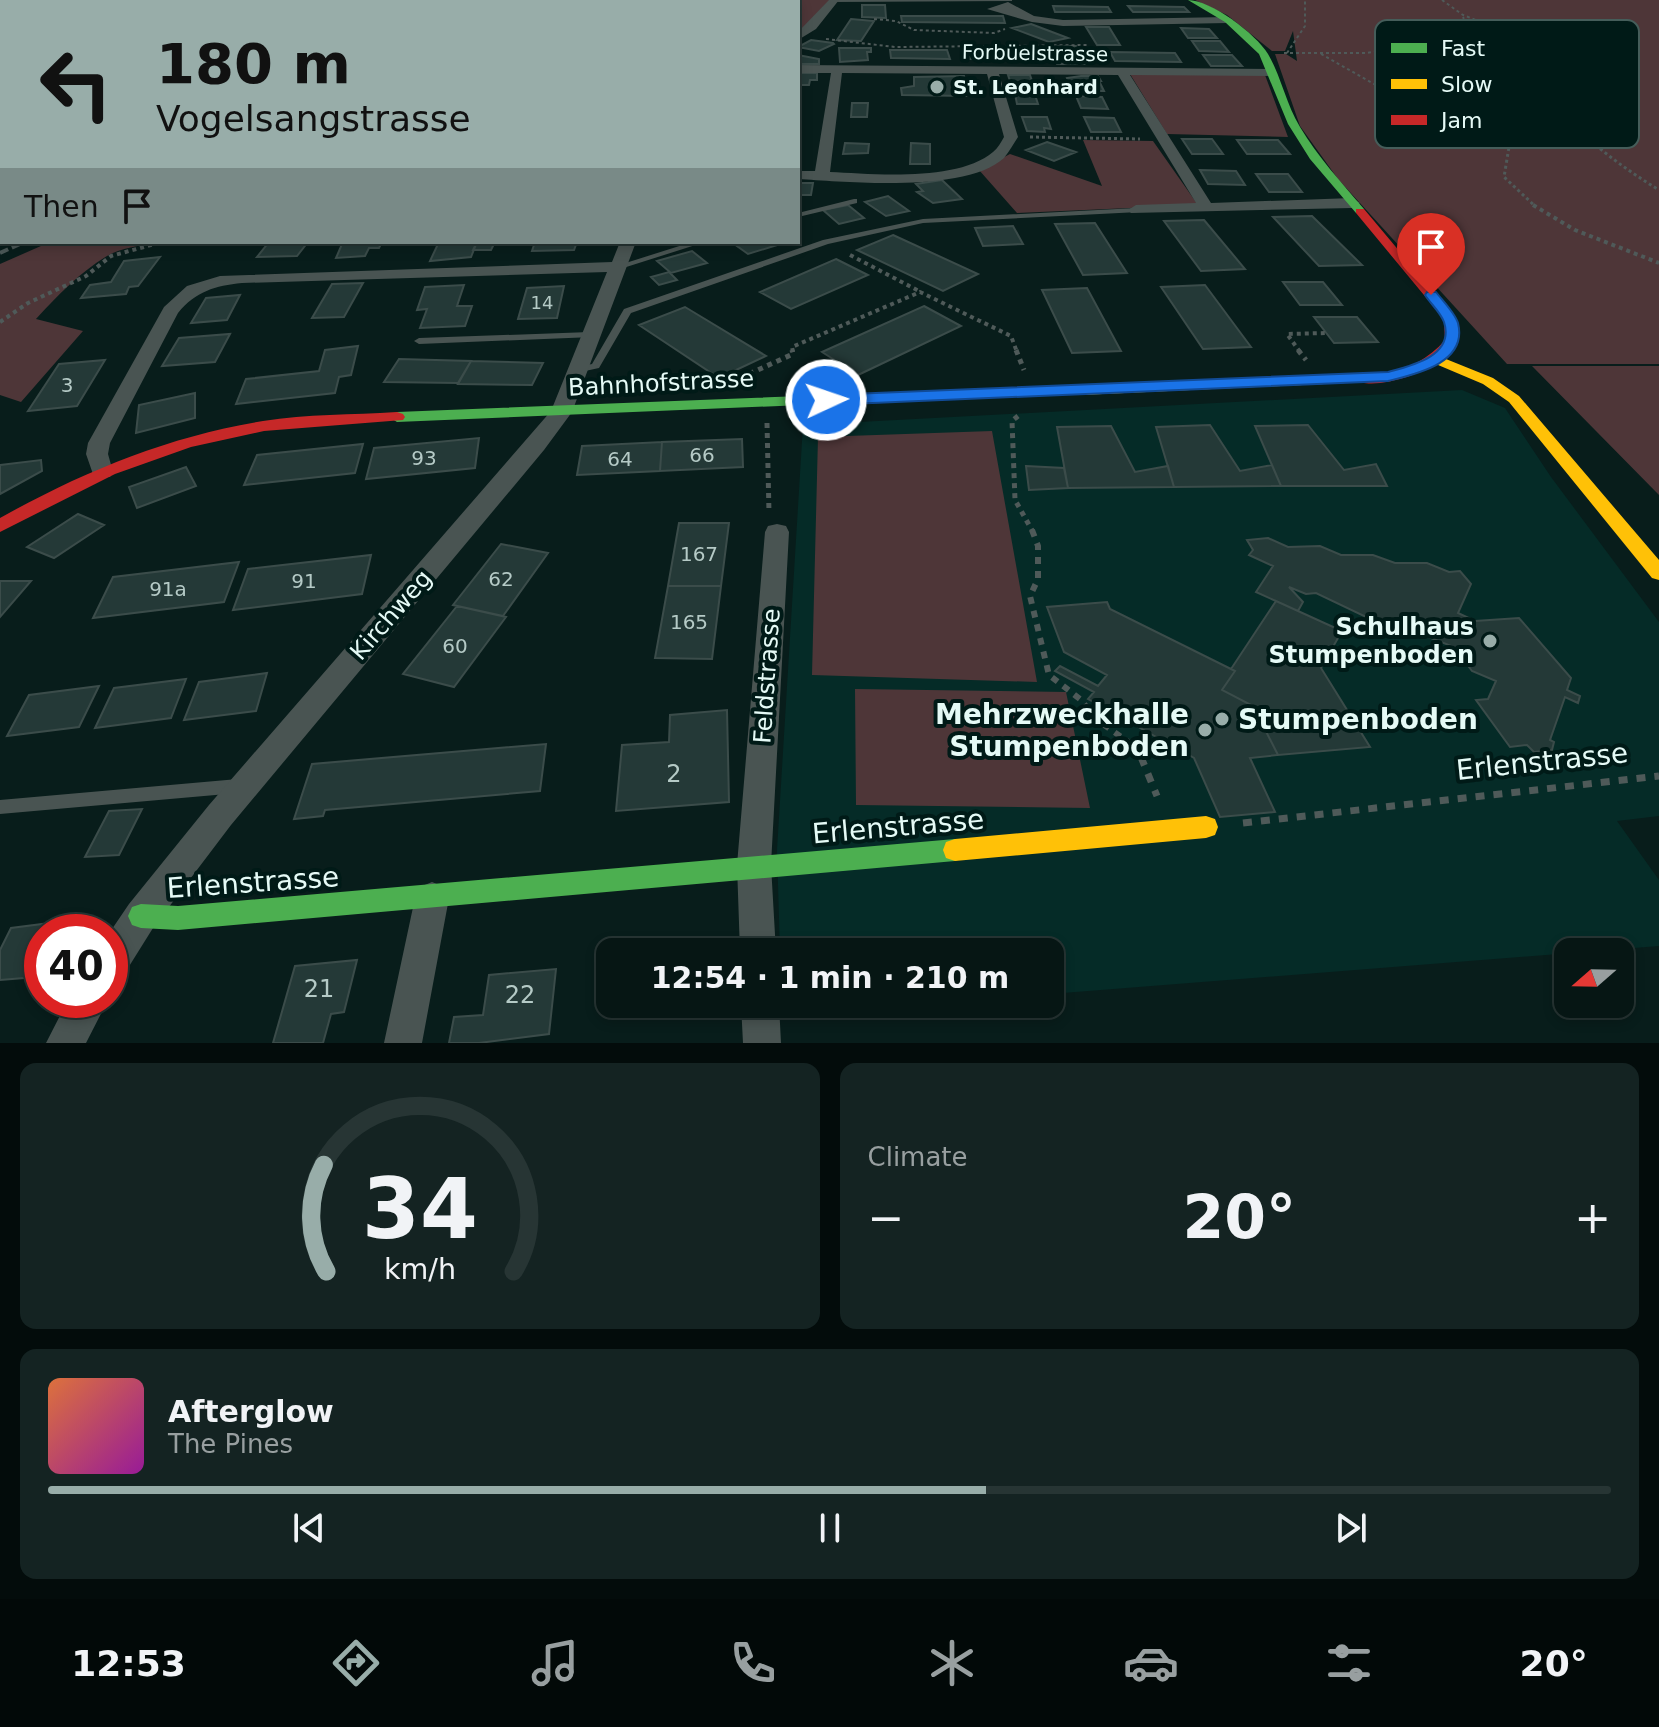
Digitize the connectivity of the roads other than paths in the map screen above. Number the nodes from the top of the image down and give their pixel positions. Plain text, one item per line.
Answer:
1 (833, 0) edge
2 (1192, 0) edge
3 (1012, 6) edge
4 (1228, 20) junction
5 (800, 36) edge
6 (800, 69) edge
7 (837, 69) junction
8 (992, 70) junction
9 (1122, 72) junction
10 (1272, 73) junction
11 (800, 175) edge
12 (822, 176) junction
13 (854, 201) dead end
14 (1352, 203) junction
15 (1206, 208) junction
16 (1136, 210) joint
17 (800, 214) edge
18 (627, 244) edge
19 (694, 244) edge
20 (617, 267) junction
21 (590, 335) junction
22 (419, 341) dead end
23 (1436, 359) junction
24 (576, 370) junction
25 (561, 412) junction
26 (102, 472) junction
27 (0, 526) edge
28 (777, 532) road end
29 (1659, 573) edge
30 (245, 785) junction
31 (0, 807) edge
32 (1206, 827) road end
33 (754, 865) junction
34 (432, 898) junction
35 (141, 916) junction
36 (128, 936) edge
37 (757, 938) edge
38 (79, 1018) edge
39 (761, 1018) edge
40 (65, 1043) edge
41 (403, 1043) edge
42 (762, 1043) edge

1 - 3 lane
1 - 5 street
2 - 4 street
3 - 4 street
4 - 10 street
6 - 7 street, Forbüelstrasse
7 - 8 street, Forbüelstrasse
7 - 12 street
8 - 9 street, Forbüelstrasse
8 - 12 street
9 - 10 street, Forbüelstrasse
9 - 15 street
10 - 14 street
11 - 12 street
13 - 17 lane
14 - 15 street
14 - 23 street
15 - 16 street
16 - 24 lane
18 - 20 street, Kirchweg
19 - 20 lane
20 - 21 street, Kirchweg
20 - 26 street
21 - 22 lane
21 - 24 street, Kirchweg
23 - 25 street, Bahnhofstrasse
23 - 29 street
24 - 25 street, Kirchweg
25 - 26 street, Bahnhofstrasse
25 - 30 street, Kirchweg
26 - 27 street, Bahnhofstrasse
28 - 33 street, Feldstrasse
30 - 31 lane
30 - 35 street, Kirchweg
32 - 33 street, Erlenstrasse
33 - 34 street, Erlenstrasse
33 - 37 street, Feldstrasse
34 - 35 street, Erlenstrasse
34 - 41 street
35 - 36 street, Kirchweg
38 - 40 street
39 - 42 street

